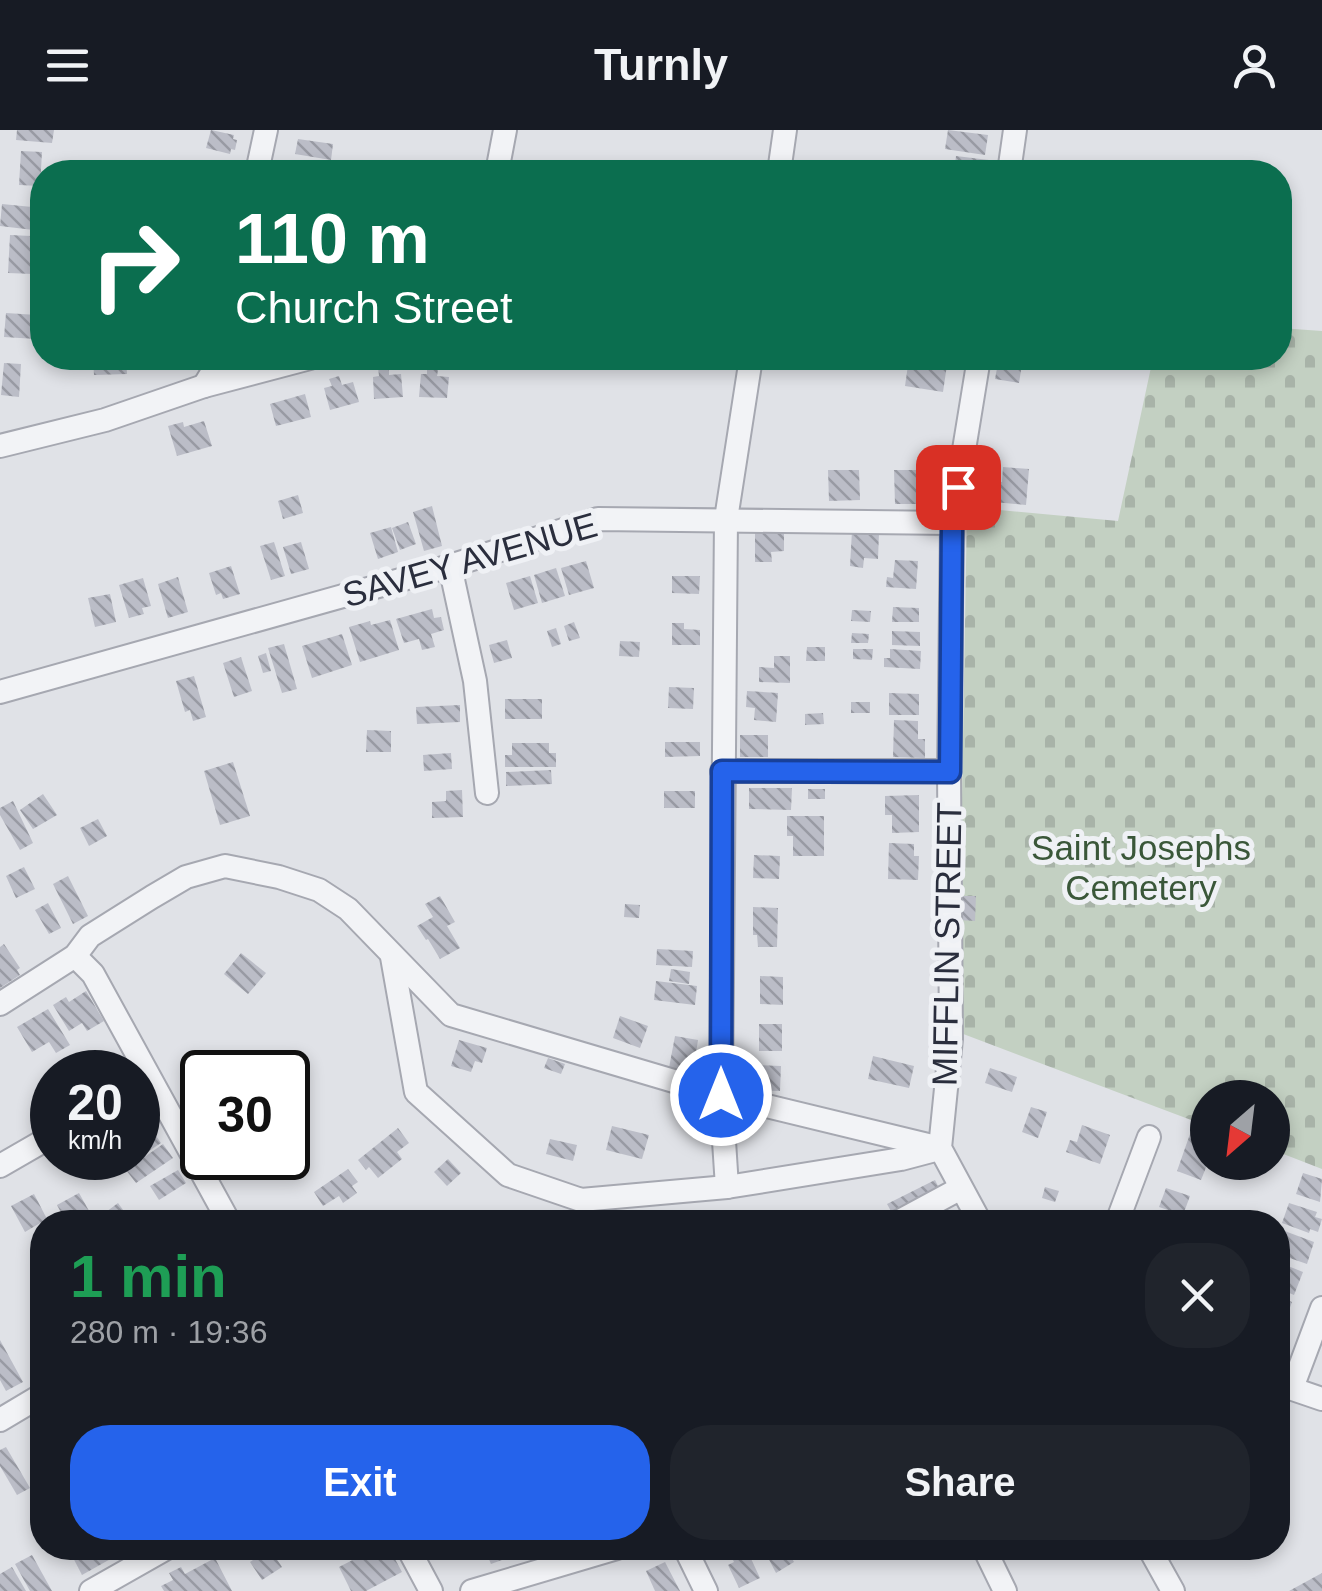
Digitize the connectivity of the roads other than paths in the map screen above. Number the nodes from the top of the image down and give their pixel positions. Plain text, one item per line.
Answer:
1 (266, 130) edge
2 (505, 130) edge
3 (785, 130) edge
4 (1015, 130) edge
5 (260, 160) edge
6 (499, 160) edge
7 (781, 160) edge
8 (1011, 160) edge
9 (214, 370) edge
10 (265, 370) edge
11 (749, 370) edge
12 (977, 370) edge
13 (204, 386) junction
14 (0, 446) edge
15 (726, 519) junction
16 (952, 523) junction
17 (450, 566) junction
18 (0, 692) edge
19 (722, 771) junction
20 (950, 772) junction
21 (487, 794) dead end
22 (75, 956) junction
23 (392, 957) junction
24 (0, 1004) edge
25 (129, 1050) edge
26 (721, 1095) junction
27 (160, 1109) edge
28 (1149, 1137) dead end
29 (940, 1148) junction
30 (30, 1149) edge
31 (0, 1166) edge
32 (727, 1187) junction
33 (960, 1188) junction
34 (222, 1210) edge
35 (920, 1210) edge
36 (973, 1210) edge
37 (1122, 1210) edge
38 (1322, 1308) edge
39 (1290, 1375) edge
40 (1290, 1388) edge
41 (1322, 1399) edge
42 (30, 1403) edge
43 (0, 1420) edge
44 (146, 1560) edge
45 (415, 1560) edge
46 (577, 1560) edge
47 (690, 1560) edge
48 (990, 1560) edge
49 (1156, 1560) edge
50 (90, 1591) edge
51 (432, 1591) edge
52 (472, 1591) edge
53 (706, 1591) edge
54 (1005, 1591) edge
55 (1173, 1591) edge

1 - 5 street
2 - 6 street
3 - 7 street
4 - 8 street
9 - 13 street
10 - 13 street
11 - 15 street
12 - 16 street, MIFFLIN STREET
13 - 14 street
15 - 16 street, SAVEY AVENUE
15 - 17 street, SAVEY AVENUE
15 - 19 street
16 - 20 street, MIFFLIN STREET
17 - 18 street, SAVEY AVENUE
17 - 21 street
19 - 20 street
19 - 26 street
20 - 29 street, MIFFLIN STREET
22 - 23 street
22 - 24 street
22 - 25 street
23 - 26 street
23 - 32 street
26 - 29 street
26 - 32 street
27 - 34 street
28 - 37 street
29 - 32 street
29 - 33 street
30 - 31 street
33 - 35 street
33 - 36 street
38 - 39 street
40 - 41 street
42 - 43 street
44 - 50 street
45 - 51 street
46 - 52 street
47 - 53 street
48 - 54 street
49 - 55 street

